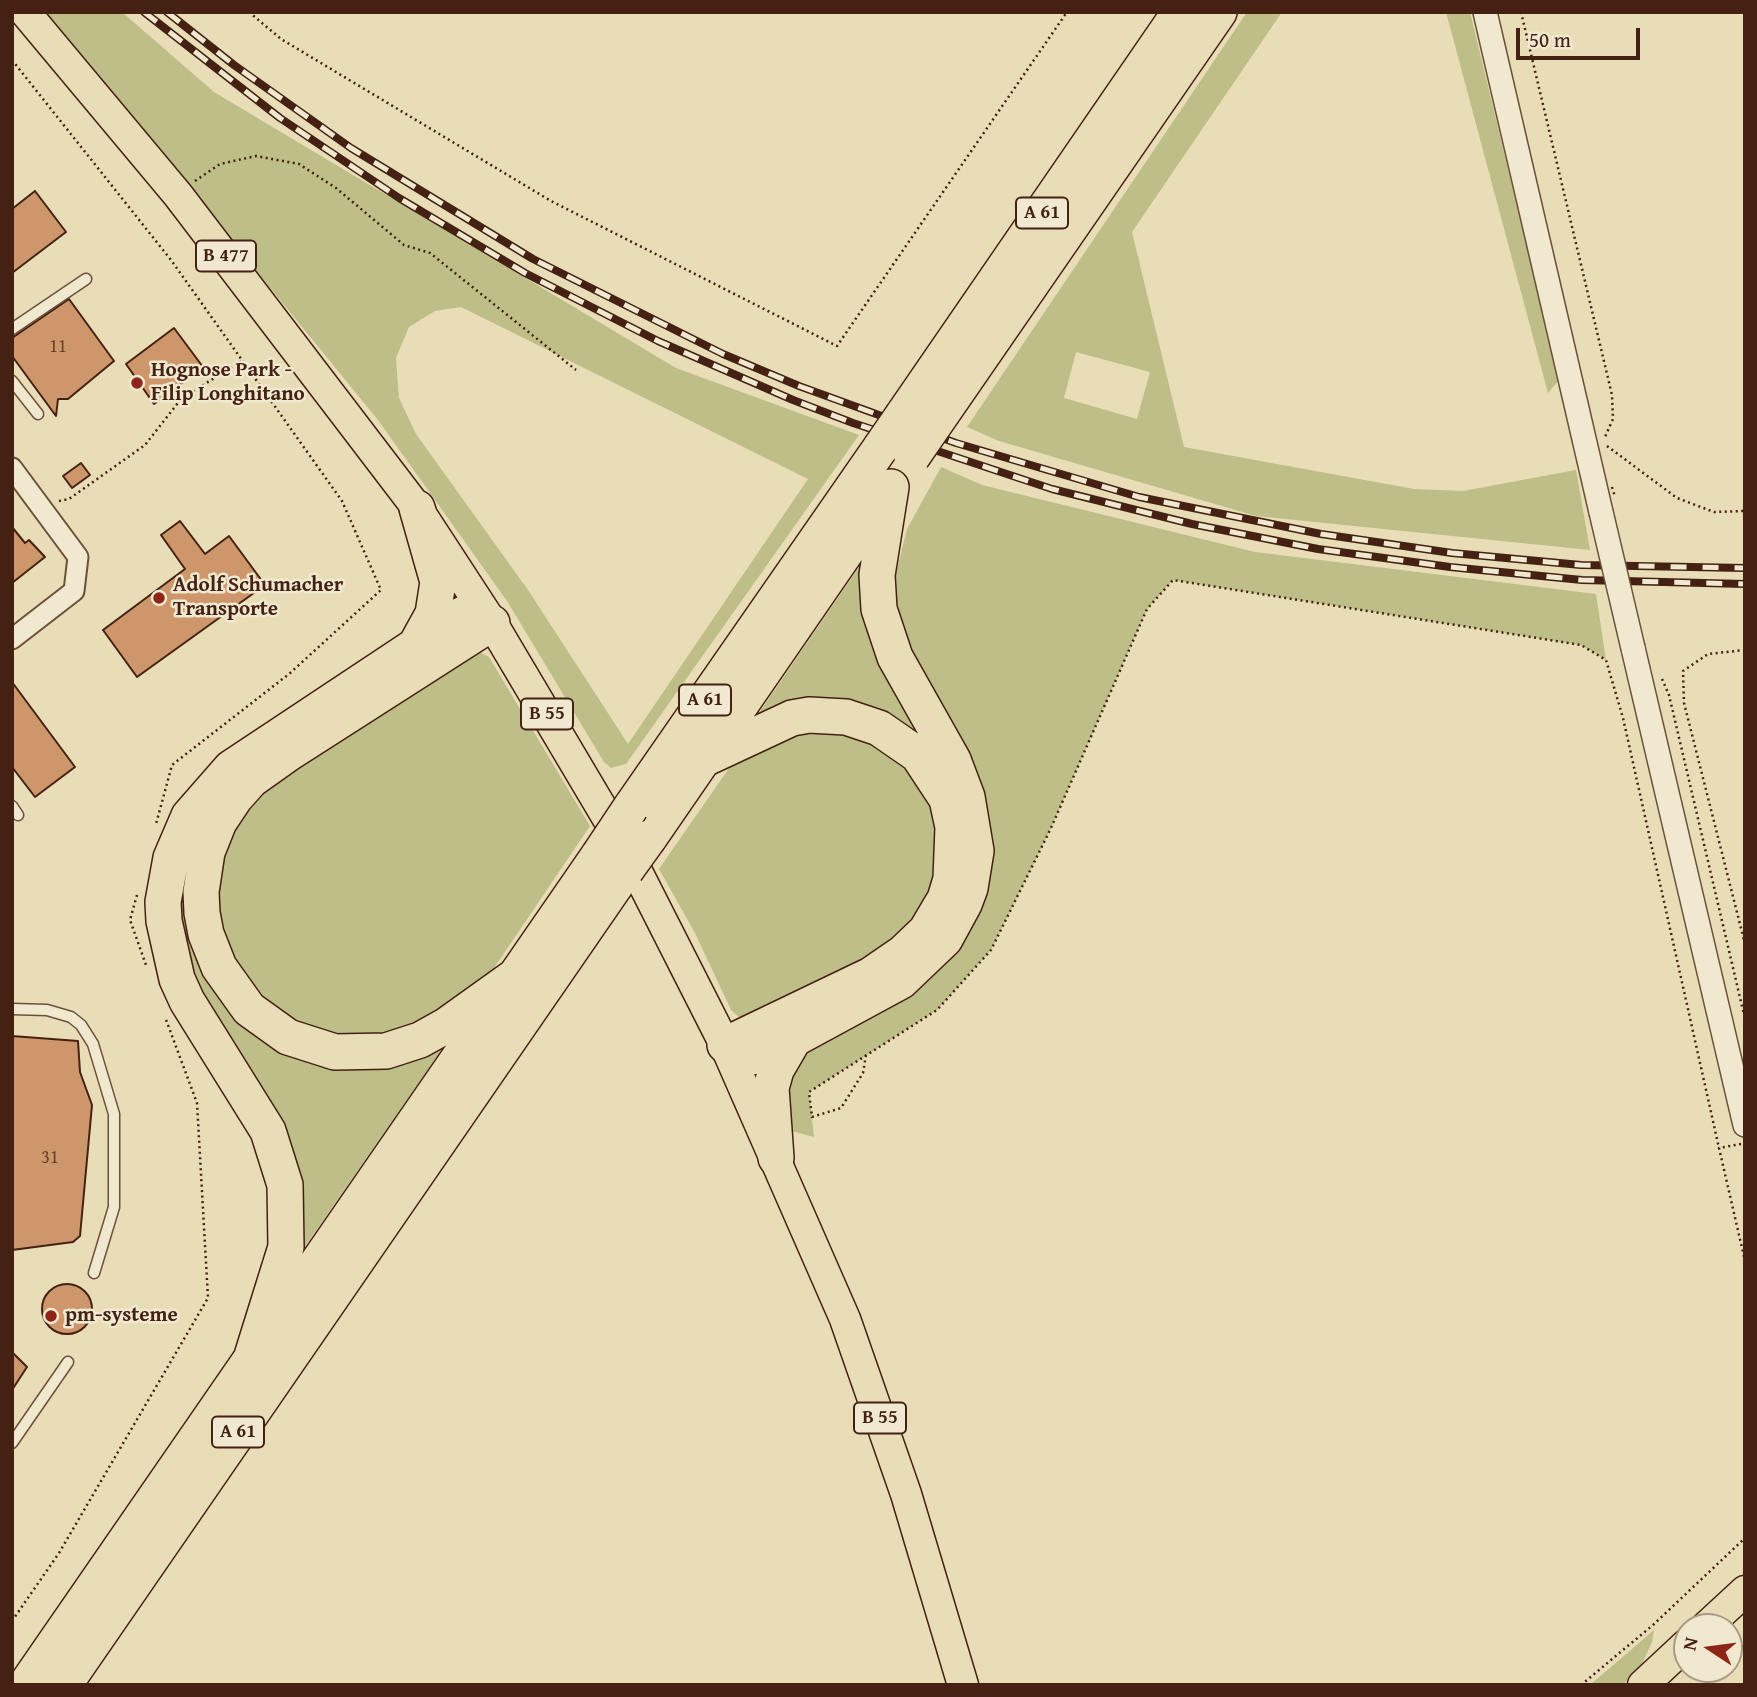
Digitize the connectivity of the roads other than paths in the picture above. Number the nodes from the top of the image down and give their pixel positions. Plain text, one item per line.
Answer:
1 (25, 12) edge
2 (1180, 12) edge
3 (1219, 12) edge
4 (1485, 12) edge
5 (86, 279) dead end
6 (12, 329) edge
7 (12, 381) edge
8 (38, 414) dead end
9 (918, 420) junction
10 (897, 452) junction
11 (12, 468) edge
12 (891, 487) junction
13 (416, 508) junction
14 (492, 623) junction
15 (12, 639) edge
16 (417, 643) junction
17 (702, 760) junction
18 (514, 977) junction
19 (12, 1009) edge
20 (794, 1039) junction
21 (724, 1045) junction
22 (1745, 1125) edge
23 (776, 1158) junction
24 (94, 1273) dead end
25 (253, 1356) junction
26 (68, 1362) dead end
27 (12, 1443) edge
28 (1745, 1591) edge
29 (1721, 1613) edge
30 (1673, 1657) edge
31 (26, 1685) edge
32 (64, 1685) edge
33 (963, 1685) edge
34 (1643, 1685) edge

1 - 13 main road, B 477
2 - 9 highway, A 61
3 - 9 highway, A 61
4 - 22 street, bridge
5 - 6 lane
7 - 8 lane
9 - 10 highway, A 61, bridge
10 - 12 highway, A 61
10 - 18 highway, A 61, bridge
11 - 15 street
12 - 17 highway, A 61
12 - 20 highway
13 - 14 main road, B 477
13 - 16 highway
14 - 16 highway
14 - 18 highway
14 - 21 main road, B 55
16 - 25 highway
17 - 21 highway
17 - 32 highway, A 61, bridge
18 - 25 highway, A 61
19 - 24 lane
20 - 21 highway
20 - 23 highway
21 - 23 main road, B 55
23 - 33 main road, B 55
25 - 31 highway, A 61
26 - 27 lane
28 - 29 main road
30 - 34 main road

